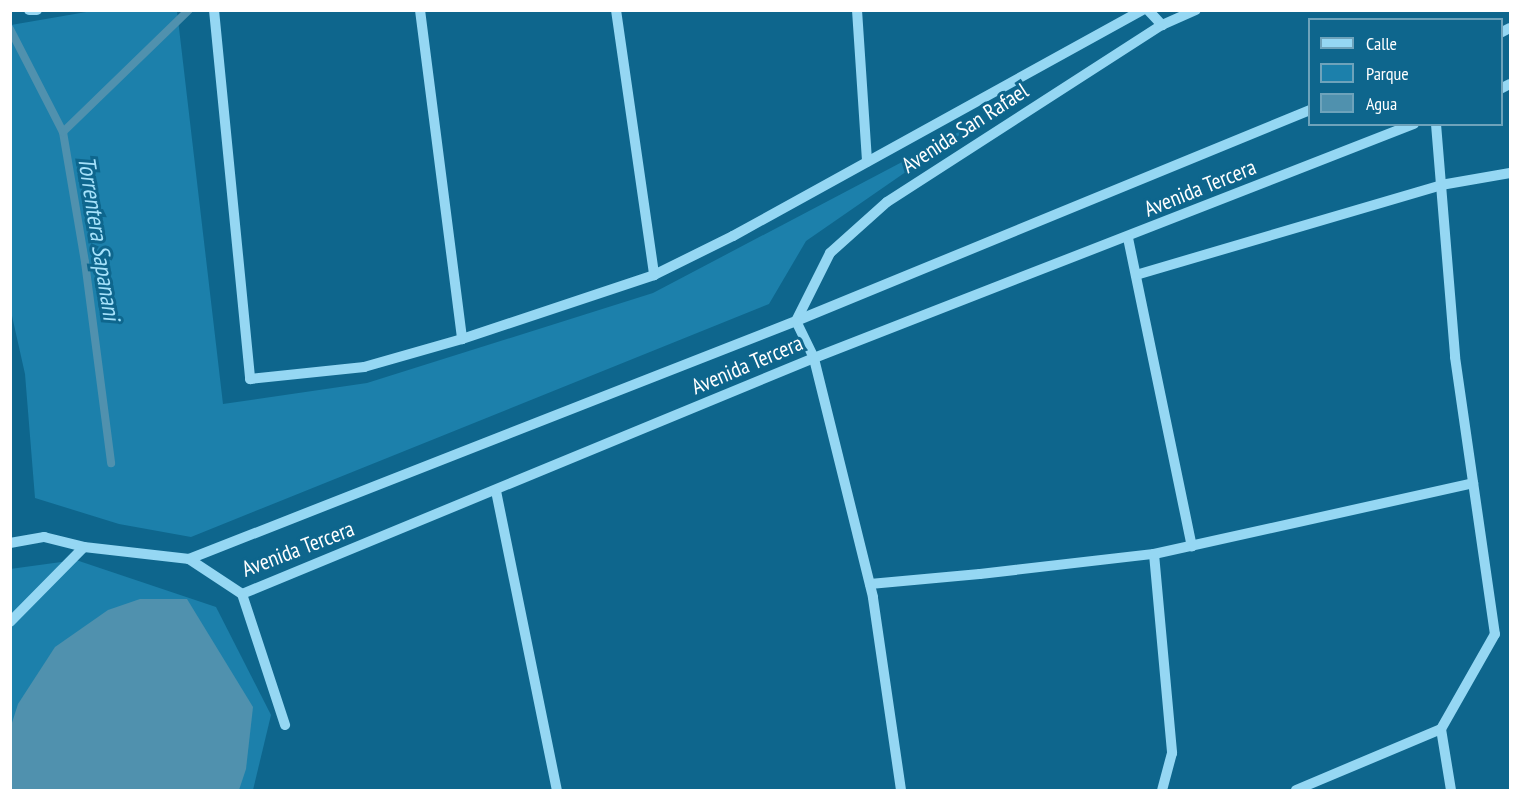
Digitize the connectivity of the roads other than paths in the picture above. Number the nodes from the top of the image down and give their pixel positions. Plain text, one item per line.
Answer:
1 (29, 10) edge
2 (37, 10) edge
3 (214, 10) edge
4 (420, 10) edge
5 (616, 10) edge
6 (857, 10) edge
7 (1143, 10) edge
8 (1148, 10) edge
9 (1196, 10) edge
10 (1162, 25) junction
11 (1308, 111) edge
12 (1409, 126) edge
13 (1436, 126) edge
14 (867, 162) junction
15 (1510, 173) edge
16 (1441, 185) junction
17 (1128, 238) junction
18 (654, 275) junction
19 (1136, 275) junction
20 (796, 321) junction
21 (462, 339) junction
22 (814, 358) junction
23 (1473, 483) junction
24 (496, 491) junction
25 (10, 543) edge
26 (1192, 546) junction
27 (84, 547) junction
28 (1154, 554) junction
29 (189, 559) junction
30 (870, 584) junction
31 (242, 594) junction
32 (10, 622) edge
33 (285, 725) dead end
34 (1441, 729) junction
35 (557, 790) edge
36 (901, 790) edge
37 (1162, 790) edge
38 (1296, 790) edge
39 (1451, 790) edge

1 - 2 street
3 - 21 street
4 - 21 street
5 - 18 street
6 - 14 street
7 - 14 street
8 - 10 street
9 - 10 street, Avenida San Rafael
10 - 20 street, Avenida San Rafael
11 - 20 street, Avenida Tercera
12 - 17 street, Avenida Tercera
13 - 16 street
14 - 18 street
15 - 16 street
16 - 19 street
16 - 23 street
17 - 19 street
17 - 22 street, Avenida Tercera
18 - 21 street
19 - 26 street
20 - 22 street
20 - 29 street, Avenida Tercera
22 - 24 street, Avenida Tercera
22 - 30 street
23 - 26 street
23 - 34 street
24 - 31 street, Avenida Tercera
24 - 35 street
25 - 27 street
26 - 28 street
27 - 29 street
27 - 32 street
28 - 30 street
28 - 37 street
29 - 31 street, Avenida Tercera
30 - 36 street
31 - 33 street
34 - 38 street
34 - 39 street

